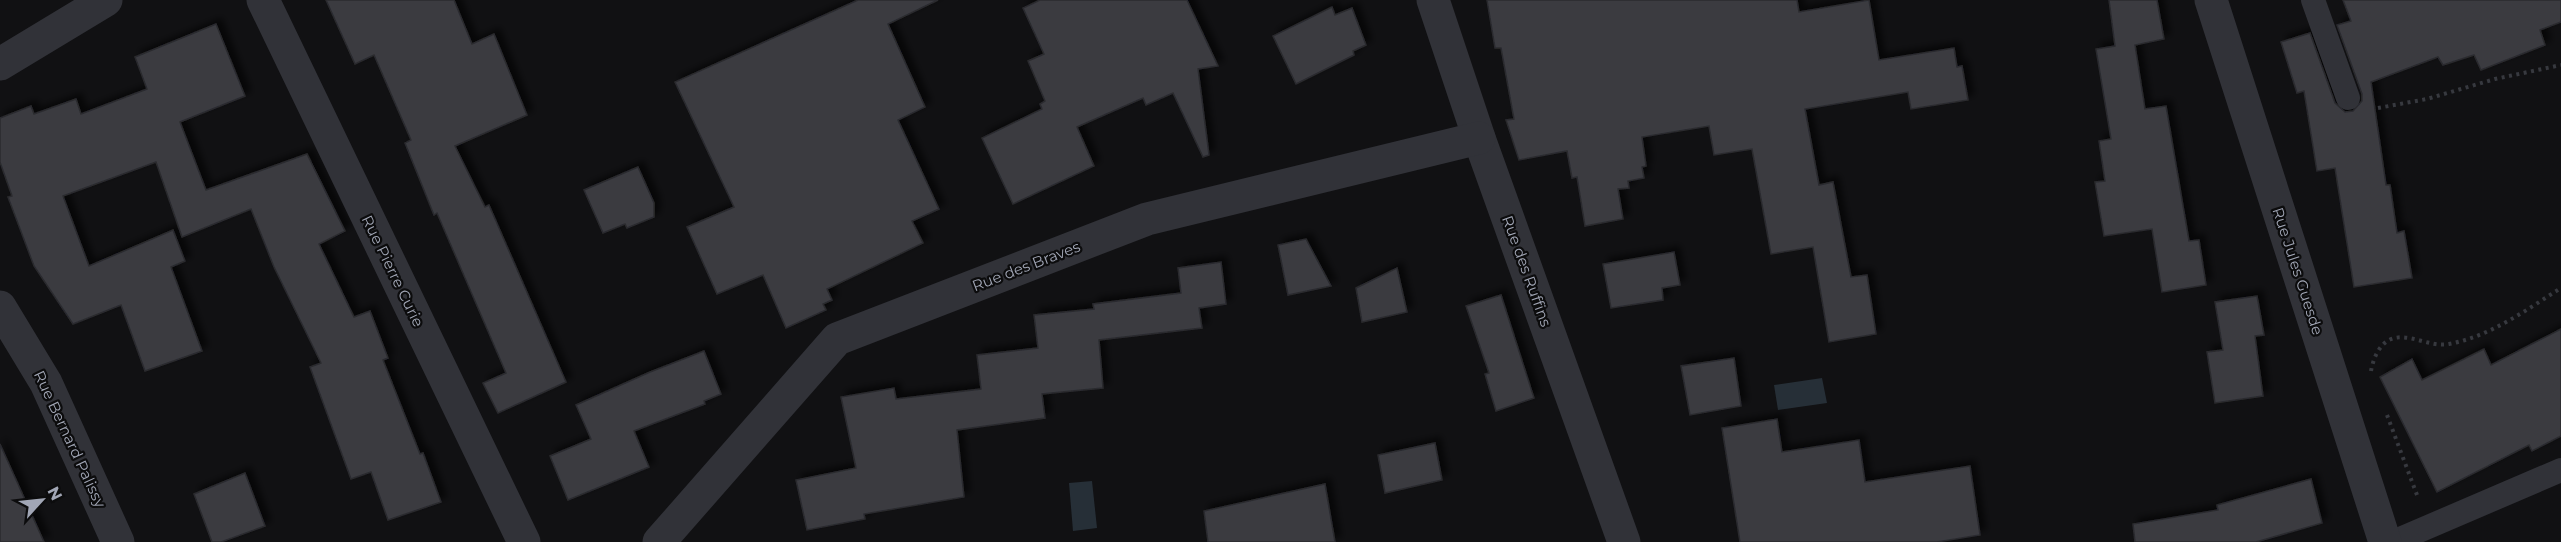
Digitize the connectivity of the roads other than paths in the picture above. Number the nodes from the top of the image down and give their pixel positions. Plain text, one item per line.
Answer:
1 (106, 0) edge
2 (262, 0) edge
3 (1433, 0) edge
4 (2211, 0) edge
5 (2313, 0) edge
6 (0, 64) edge
7 (2348, 98) road end
8 (1479, 138) junction
9 (0, 307) edge
10 (2561, 470) edge
11 (118, 542) edge
12 (524, 542) edge
13 (659, 542) edge
14 (1624, 542) edge
15 (2385, 542) edge
16 (2393, 542) edge

1 - 6 street
2 - 12 street, Rue Pierre Curie
3 - 8 street, Rue des Ruffins
4 - 15 street, Rue Jules Guesde
5 - 7 lane
8 - 13 street, Rue des Braves
8 - 14 street, Rue des Ruffins
9 - 11 street, Rue Bernard Palissy
10 - 16 lane

